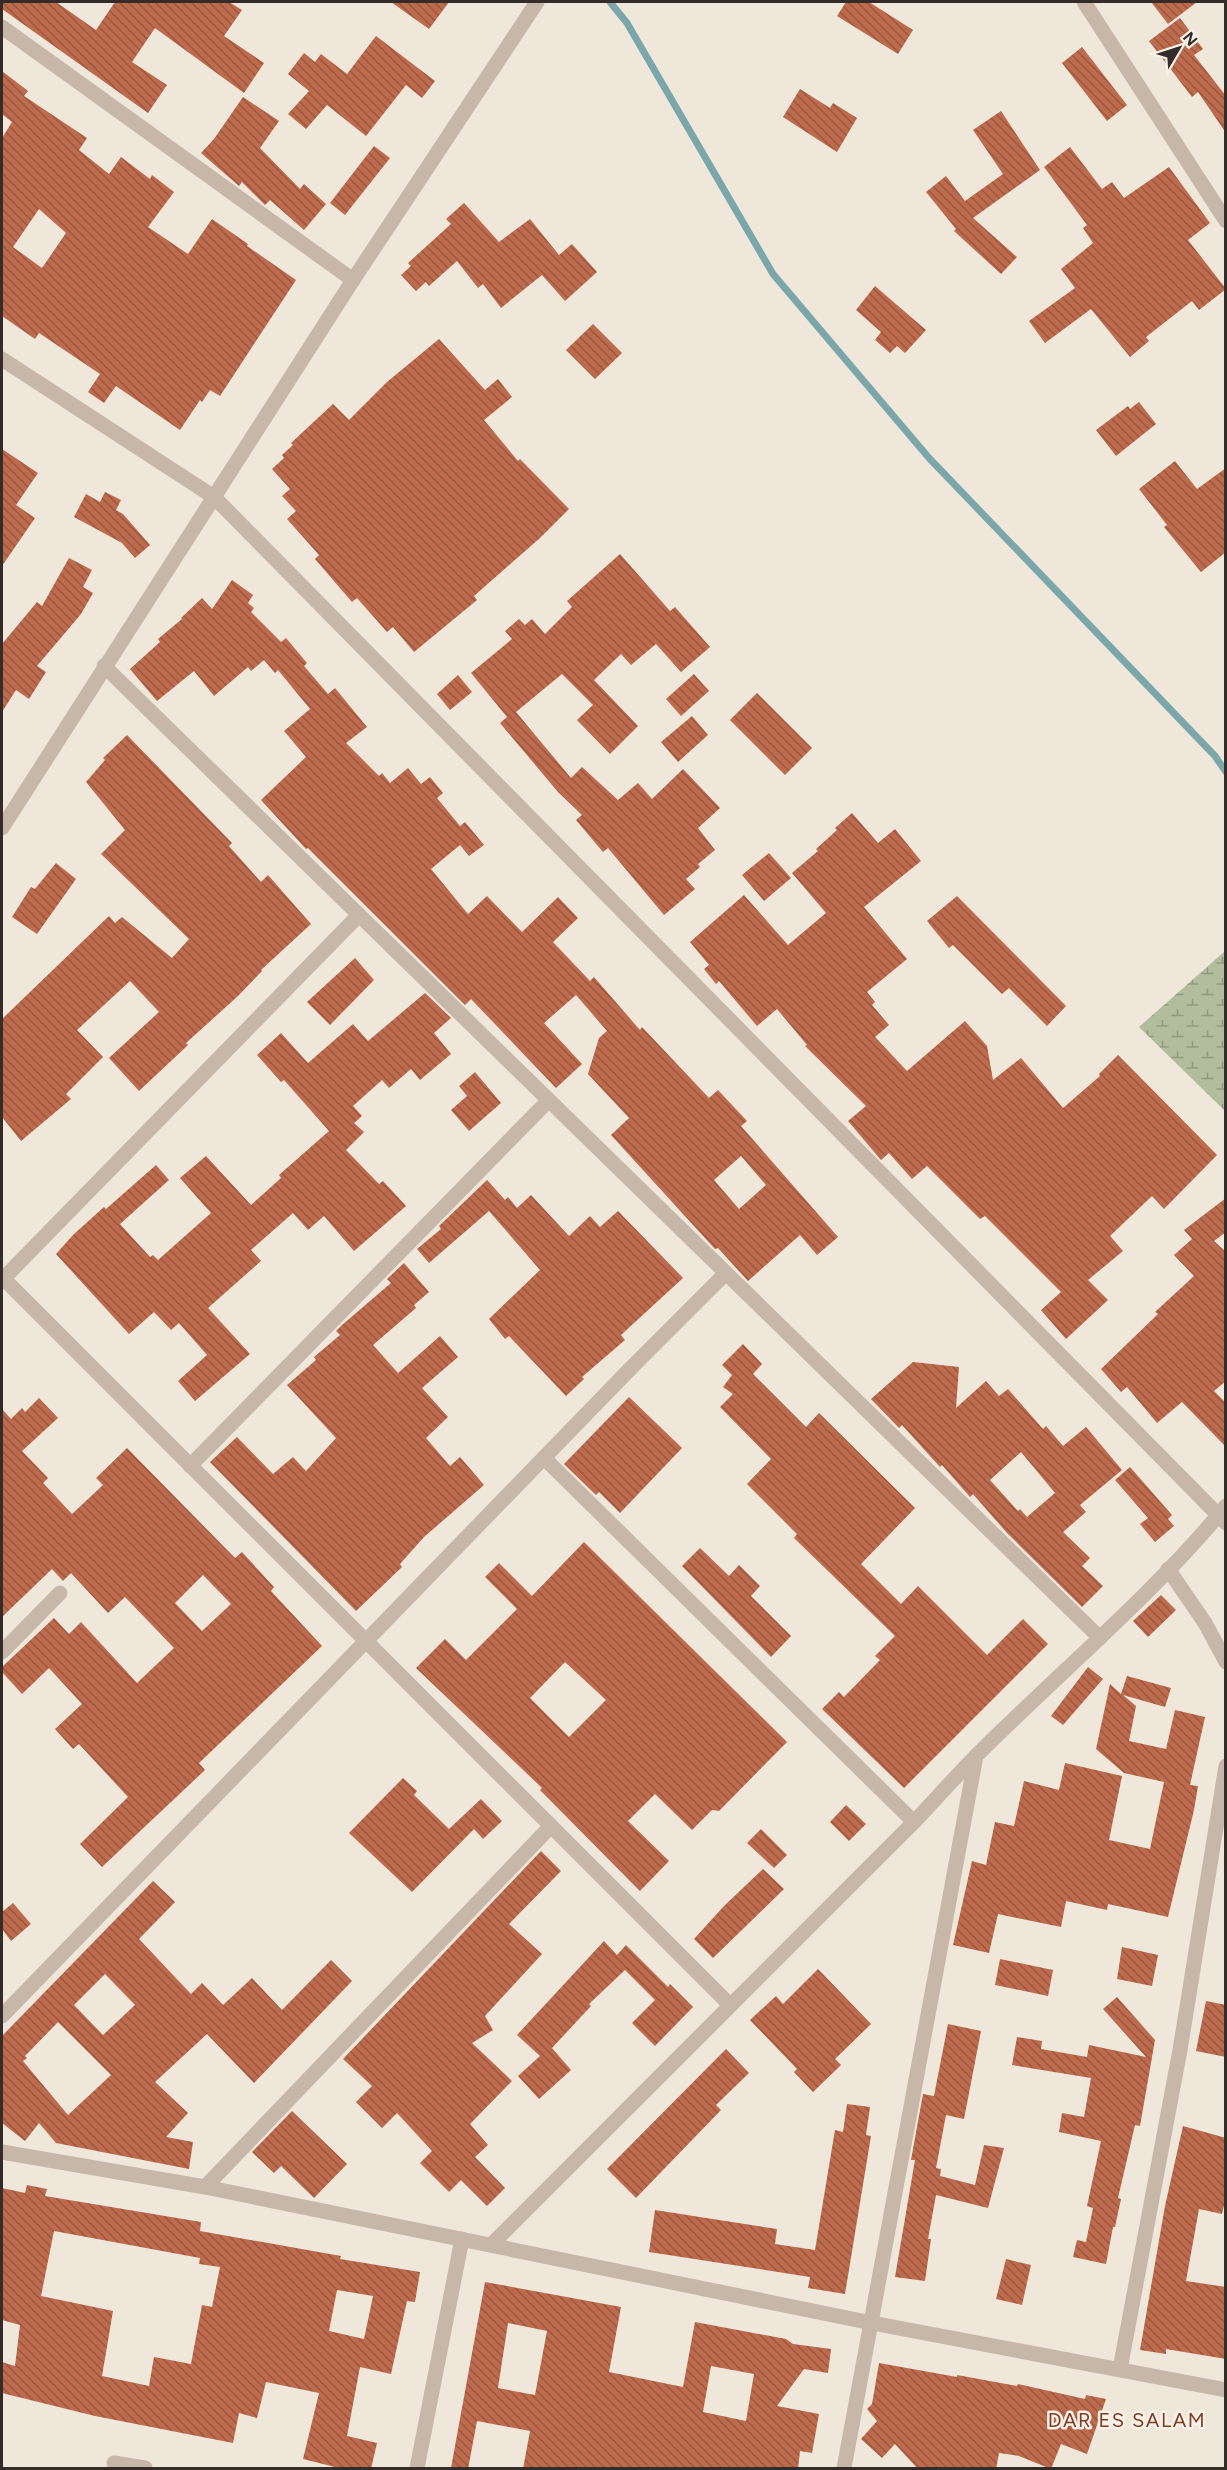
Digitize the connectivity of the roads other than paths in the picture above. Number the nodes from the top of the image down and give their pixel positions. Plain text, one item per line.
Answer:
1 (537, 2) edge
2 (1084, 2) edge
3 (2, 27) edge
4 (1226, 221) edge
5 (353, 280) junction
6 (2, 359) edge
7 (214, 496) junction
8 (104, 666) junction
9 (2, 828) edge
10 (358, 916) junction
11 (548, 1101) junction
12 (726, 1274) junction
13 (2, 1279) edge
14 (544, 1458) junction
15 (190, 1466) junction
16 (1223, 1514) edge
17 (1168, 1569) junction
18 (60, 1593) dead end
19 (1100, 1638) junction
20 (366, 1642) junction
21 (2, 1652) edge
22 (1226, 1662) edge
23 (976, 1756) junction
24 (1226, 1766) edge
25 (914, 1822) junction
26 (550, 1826) junction
27 (730, 2005) junction
28 (2, 2016) edge
29 (2, 2152) edge
30 (205, 2187) junction
31 (462, 2239) junction
32 (491, 2245) junction
33 (872, 2323) junction
34 (1120, 2369) junction
35 (1226, 2390) edge
36 (114, 2463) dead end
37 (145, 2469) edge
38 (417, 2469) edge
39 (844, 2469) edge

1 - 5 street
2 - 4 street
3 - 5 street
5 - 7 street
6 - 7 street
7 - 8 street
7 - 16 street
8 - 9 street
8 - 10 street
10 - 11 street
10 - 13 street
11 - 12 street
11 - 15 street
12 - 14 street
12 - 19 street
13 - 15 street
14 - 20 street
14 - 25 street
15 - 20 street
16 - 17 street
17 - 19 street
17 - 22 street
18 - 21 street
19 - 23 street
20 - 26 street
20 - 28 street
23 - 25 street
23 - 33 street
24 - 34 street
25 - 27 street
26 - 27 street
26 - 30 street
27 - 32 street
29 - 30 street
30 - 31 street
31 - 32 street
31 - 38 street
32 - 33 street
33 - 34 street
33 - 39 street
34 - 35 street
36 - 37 street

